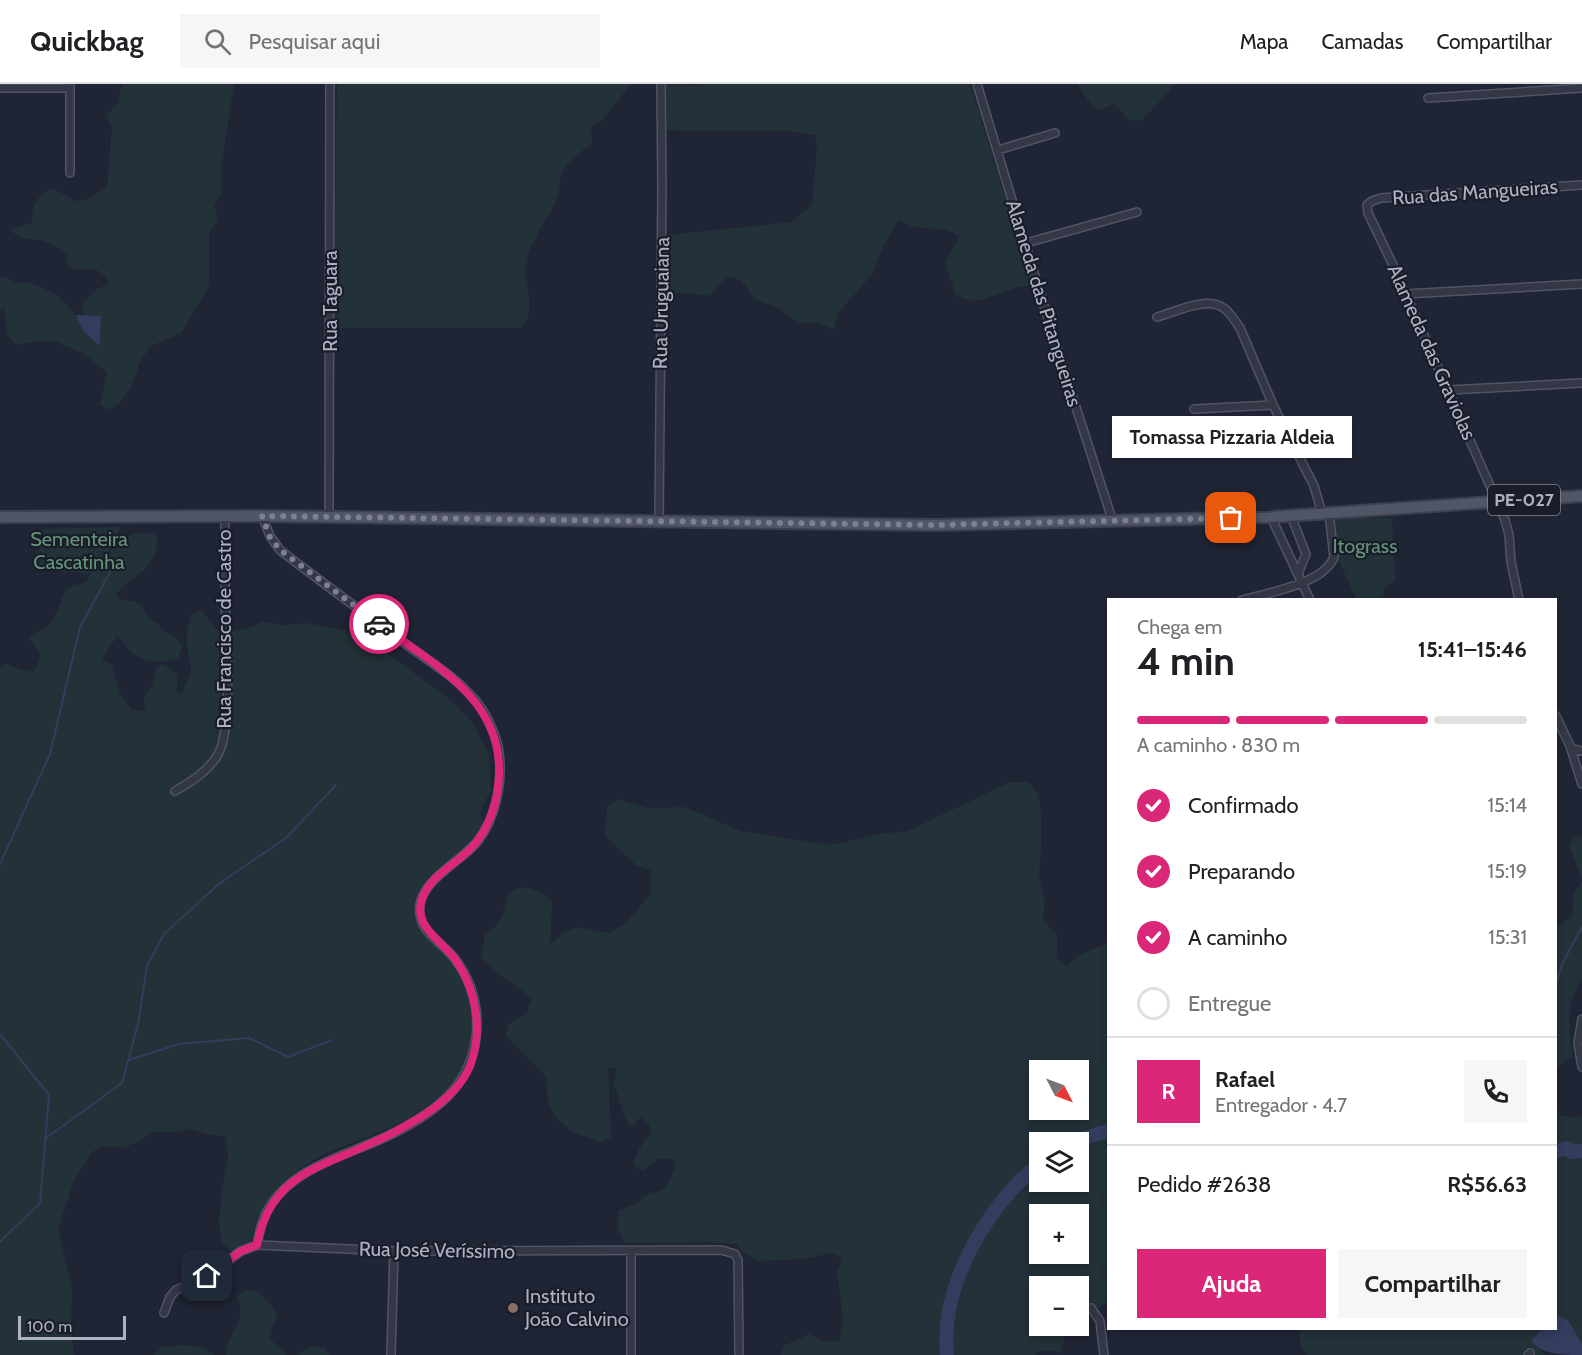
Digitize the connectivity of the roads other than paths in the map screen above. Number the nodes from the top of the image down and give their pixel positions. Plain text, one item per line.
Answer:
1 (330, 84) edge
2 (661, 84) edge
3 (978, 84) edge
4 (70, 86) edge
5 (0, 88) edge
6 (1582, 88) edge
7 (1428, 98) dead end
8 (1055, 134) dead end
9 (998, 150) junction
10 (70, 173) dead end
11 (1582, 185) edge
12 (1368, 203) joint
13 (1137, 212) dead end
14 (1026, 243) junction
15 (1582, 284) edge
16 (1405, 294) junction
17 (1157, 317) dead end
18 (1582, 383) edge
19 (1449, 390) junction
20 (1273, 405) junction
21 (1194, 409) dead end
22 (1582, 496) edge
23 (1498, 501) junction
24 (1326, 513) junction
25 (262, 516) junction
26 (1291, 516) junction
27 (0, 517) edge
28 (329, 517) junction
29 (1271, 517) junction
30 (225, 518) junction
31 (659, 521) junction
32 (1113, 522) junction
33 (1298, 574) junction
34 (1303, 583) junction
35 (1249, 598) edge
36 (1309, 598) edge
37 (1519, 598) edge
38 (1557, 718) edge
39 (1570, 746) junction
40 (1582, 751) edge
41 (1582, 784) edge
42 (175, 791) dead end
43 (1582, 1019) edge
44 (1582, 1066) edge
45 (257, 1245) junction
46 (394, 1251) junction
47 (631, 1251) junction
48 (1092, 1308) dead end
49 (164, 1313) dead end
50 (739, 1353) dead end
51 (392, 1355) edge
52 (631, 1355) edge
53 (1104, 1355) edge

1 - 28 street, Rua Taguara
2 - 31 street, Rua Uruguaiana
3 - 9 street, Alameda das Pitangueiras
4 - 5 street
4 - 10 street
6 - 7 street
8 - 9 street
9 - 14 street, Alameda das Pitangueiras
11 - 12 street, Rua das Mangueiras
12 - 16 street, Alameda das Graviolas
13 - 14 street
14 - 32 street, Alameda das Pitangueiras
15 - 16 street
16 - 19 street, Alameda das Graviolas
17 - 20 street
18 - 19 street
19 - 23 street, Alameda das Graviolas
20 - 21 street
20 - 24 street
22 - 23 main road, PE-027
23 - 24 main road, PE-027
23 - 37 street, Alameda das Graviolas
24 - 26 main road, PE-027
24 - 34 street
25 - 28 main road, PE-027
25 - 30 main road, PE-027
25 - 45 street
26 - 29 main road, PE-027
26 - 33 street
27 - 30 main road, PE-027
28 - 31 main road, PE-027
29 - 32 main road, PE-027
29 - 33 street
30 - 42 street, Rua Francisco de Castro
31 - 32 main road, PE-027
33 - 34 street
34 - 35 street
34 - 36 street
38 - 39 street
39 - 40 street
39 - 41 street
43 - 44 street
45 - 46 street, Rua José Veríssimo
45 - 49 street, Rua José Veríssimo
46 - 47 street, Rua José Veríssimo
46 - 51 street
47 - 50 street, Rua José Veríssimo
47 - 52 street
48 - 53 street

